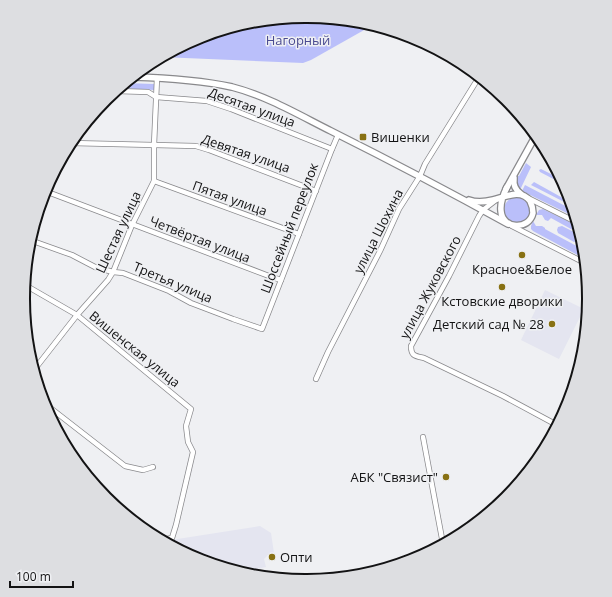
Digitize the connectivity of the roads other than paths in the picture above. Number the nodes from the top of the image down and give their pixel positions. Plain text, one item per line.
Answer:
1 (142, 77) edge
2 (157, 78) junction
3 (476, 82) edge
4 (124, 91) edge
5 (156, 96) junction
6 (338, 135) junction
7 (532, 141) edge
8 (78, 143) edge
9 (154, 146) junction
10 (332, 149) junction
11 (517, 170) junction
12 (420, 176) junction
13 (154, 181) junction
14 (316, 190) junction
15 (51, 193) edge
16 (513, 194) junction
17 (524, 196) junction
18 (501, 197) junction
19 (462, 199) junction
20 (502, 204) junction
21 (483, 210) junction
22 (570, 219) edge
23 (132, 224) junction
24 (509, 224) junction
25 (299, 234) junction
26 (37, 242) edge
27 (578, 260) edge
28 (113, 272) junction
29 (281, 280) junction
30 (31, 288) edge
31 (77, 315) junction
32 (262, 330) joint
33 (39, 364) edge
34 (316, 379) dead end
35 (55, 411) edge
36 (552, 422) edge
37 (424, 437) dead end
38 (153, 467) dead end
39 (170, 538) edge
40 (442, 538) edge

1 - 2 main road
2 - 5 street, Шестая улица
2 - 6 main road
3 - 12 street, улица Шохина
4 - 5 street, Десятая улица
5 - 9 street, Шестая улица
5 - 10 street, Десятая улица
6 - 10 street, Шоссейный переулок
6 - 12 main road
7 - 11 main road
8 - 9 street, Девятая улица
9 - 13 street, Шестая улица
9 - 14 street, Девятая улица
10 - 14 street, Шоссейный переулок
11 - 17 main road
11 - 18 main road
12 - 19 main road
12 - 34 street, улица Шохина
13 - 23 street, Шестая улица
13 - 25 street, Пятая улица
14 - 25 street, Шоссейный переулок
15 - 23 street, Четвёртая улица
16 - 17 main road
16 - 18 main road
16 - 20 main road
17 - 22 street
17 - 24 main road
18 - 19 main road
18 - 20 main road
18 - 21 street, улица Жуковского
19 - 21 main road
20 - 24 main road
21 - 24 main road
21 - 36 street, улица Жуковского
23 - 28 street, Шестая улица
23 - 29 street, Четвёртая улица
24 - 27 street
25 - 29 street, Шоссейный переулок
26 - 28 street, Третья улица
28 - 31 street, Шестая улица
28 - 32 street, Третья улица
29 - 32 street, Шоссейный переулок
30 - 31 street, Вишенская улица
31 - 33 street, Шестая улица
31 - 39 street, Вишенская улица
35 - 38 street
37 - 40 street

